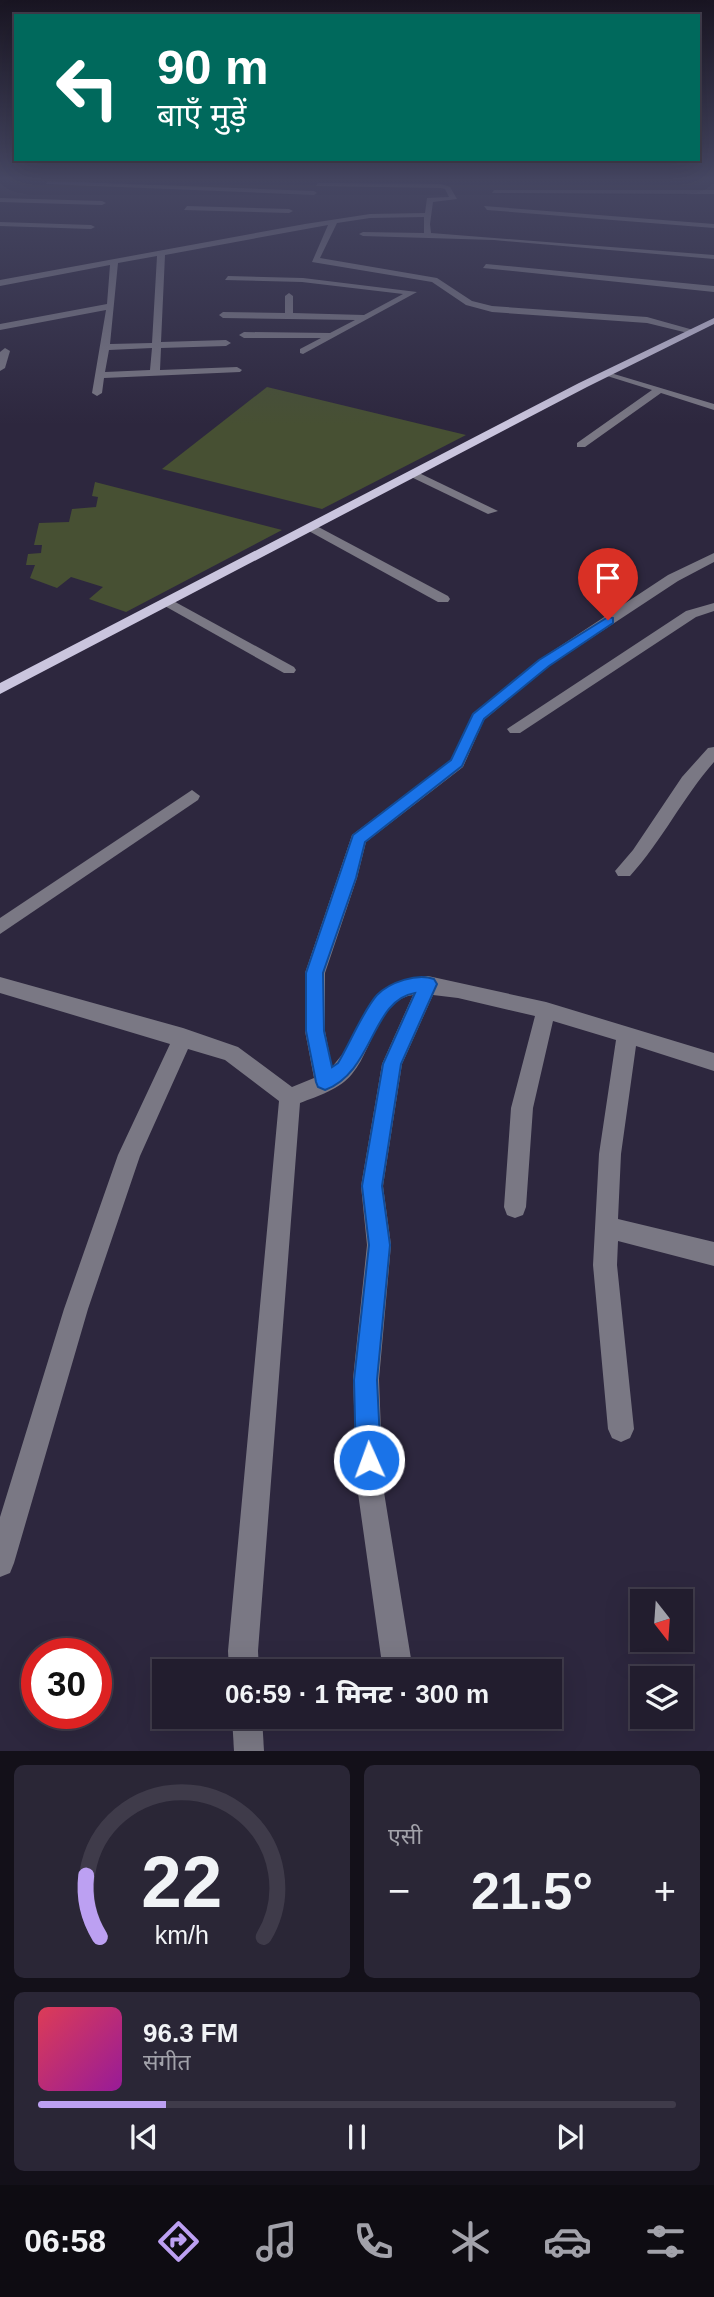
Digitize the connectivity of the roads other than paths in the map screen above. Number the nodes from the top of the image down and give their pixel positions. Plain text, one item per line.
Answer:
1 (121, 262) edge
2 (161, 262) edge
3 (314, 262) edge
4 (325, 262) edge
5 (114, 263) junction
6 (486, 266) dead end
7 (228, 278) dead end
8 (303, 280) junction
9 (434, 280) junction
10 (0, 283) edge
11 (714, 289) edge
12 (412, 292) junction
13 (289, 296) dead end
14 (111, 306) junction
15 (223, 315) dead end
16 (289, 315) junction
17 (366, 317) junction
18 (714, 321) edge
19 (0, 327) edge
20 (692, 331) junction
21 (244, 335) dead end
22 (332, 335) junction
23 (226, 343) dead end
24 (157, 345) junction
25 (104, 347) junction
26 (303, 351) dead end
27 (5, 352) dead end
28 (0, 368) edge
29 (237, 370) dead end
30 (155, 373) junction
31 (607, 373) junction
32 (100, 375) junction
33 (659, 390) junction
34 (97, 393) dead end
35 (714, 407) edge
36 (581, 445) dead end
37 (413, 474) junction
38 (492, 510) dead end
39 (311, 527) junction
40 (712, 562) edge
41 (443, 599) dead end
42 (168, 602) junction
43 (714, 607) edge
44 (289, 670) dead end
45 (0, 689) edge
46 (515, 729) dead end
47 (714, 752) edge
48 (192, 796) dead end
49 (624, 870) dead end
50 (0, 927) edge
51 (428, 984) junction
52 (0, 985) edge
53 (546, 1010) junction
54 (626, 1035) junction
55 (183, 1037) junction
56 (714, 1062) edge
57 (325, 1082) junction
58 (290, 1097) junction
59 (515, 1208) dead end
60 (607, 1227) junction
61 (714, 1254) edge
62 (621, 1429) dead end
63 (0, 1563) edge
64 (243, 1659) edge
65 (396, 1659) edge
66 (248, 1729) edge
67 (249, 1751) edge

1 - 5 street
2 - 24 street
3 - 8 street
4 - 9 street
5 - 10 street
5 - 14 street
6 - 11 street
7 - 8 street
8 - 12 street
9 - 12 street
9 - 20 street
12 - 17 street
13 - 16 street
14 - 19 street
14 - 25 street
15 - 16 street
16 - 17 street
17 - 22 street
18 - 20 main road
20 - 31 main road
21 - 22 street
22 - 26 street
23 - 24 street
24 - 25 street
24 - 30 street
25 - 32 street
27 - 28 street
29 - 30 street
30 - 32 street
31 - 33 street
31 - 37 main road
32 - 34 street
33 - 35 street
33 - 36 street
37 - 38 street
37 - 39 main road
39 - 41 street
39 - 42 main road
40 - 57 street
42 - 44 street
42 - 45 main road
43 - 46 street
47 - 49 street
48 - 50 street
51 - 53 street
51 - 57 street
51 - 65 street
52 - 55 street
53 - 54 street
53 - 59 street
54 - 56 street
54 - 60 street
55 - 58 street
55 - 63 street
57 - 58 street
58 - 64 street
60 - 61 street
60 - 62 street
66 - 67 street

